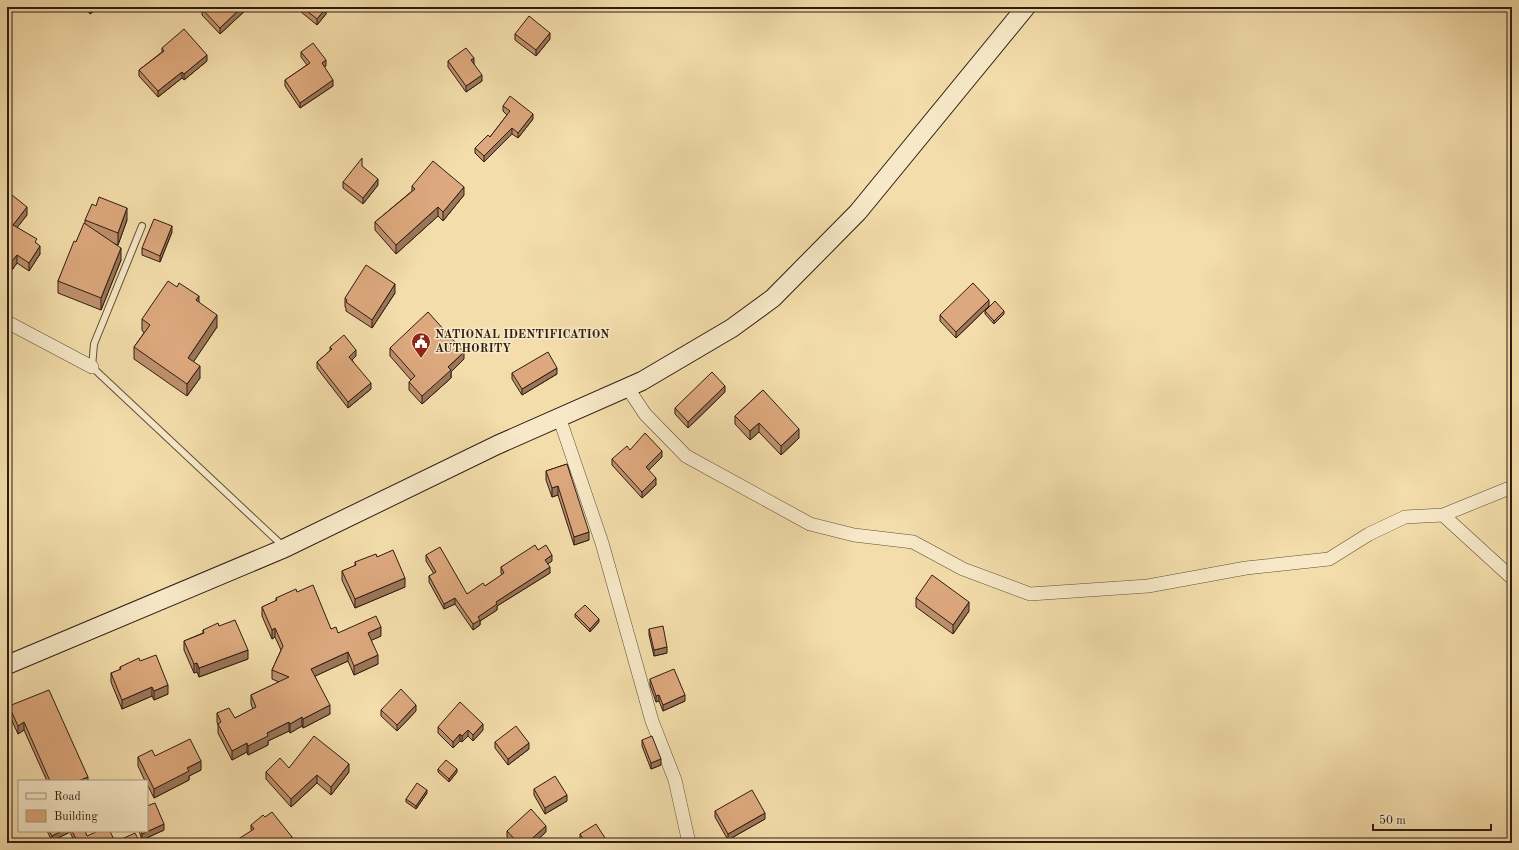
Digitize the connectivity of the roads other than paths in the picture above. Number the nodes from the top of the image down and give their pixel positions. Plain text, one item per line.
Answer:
1 (1026, 7) edge
2 (142, 226) dead end
3 (7, 322) edge
4 (92, 367) junction
5 (627, 387) junction
6 (559, 417) junction
7 (1512, 487) edge
8 (1443, 515) junction
9 (285, 548) junction
10 (1512, 578) edge
11 (7, 665) edge
12 (689, 843) edge

1 - 5 main road
2 - 4 lane
3 - 4 street
4 - 9 lane
5 - 6 main road
5 - 8 street
6 - 9 main road
6 - 12 street
7 - 8 street
8 - 10 street
9 - 11 main road

